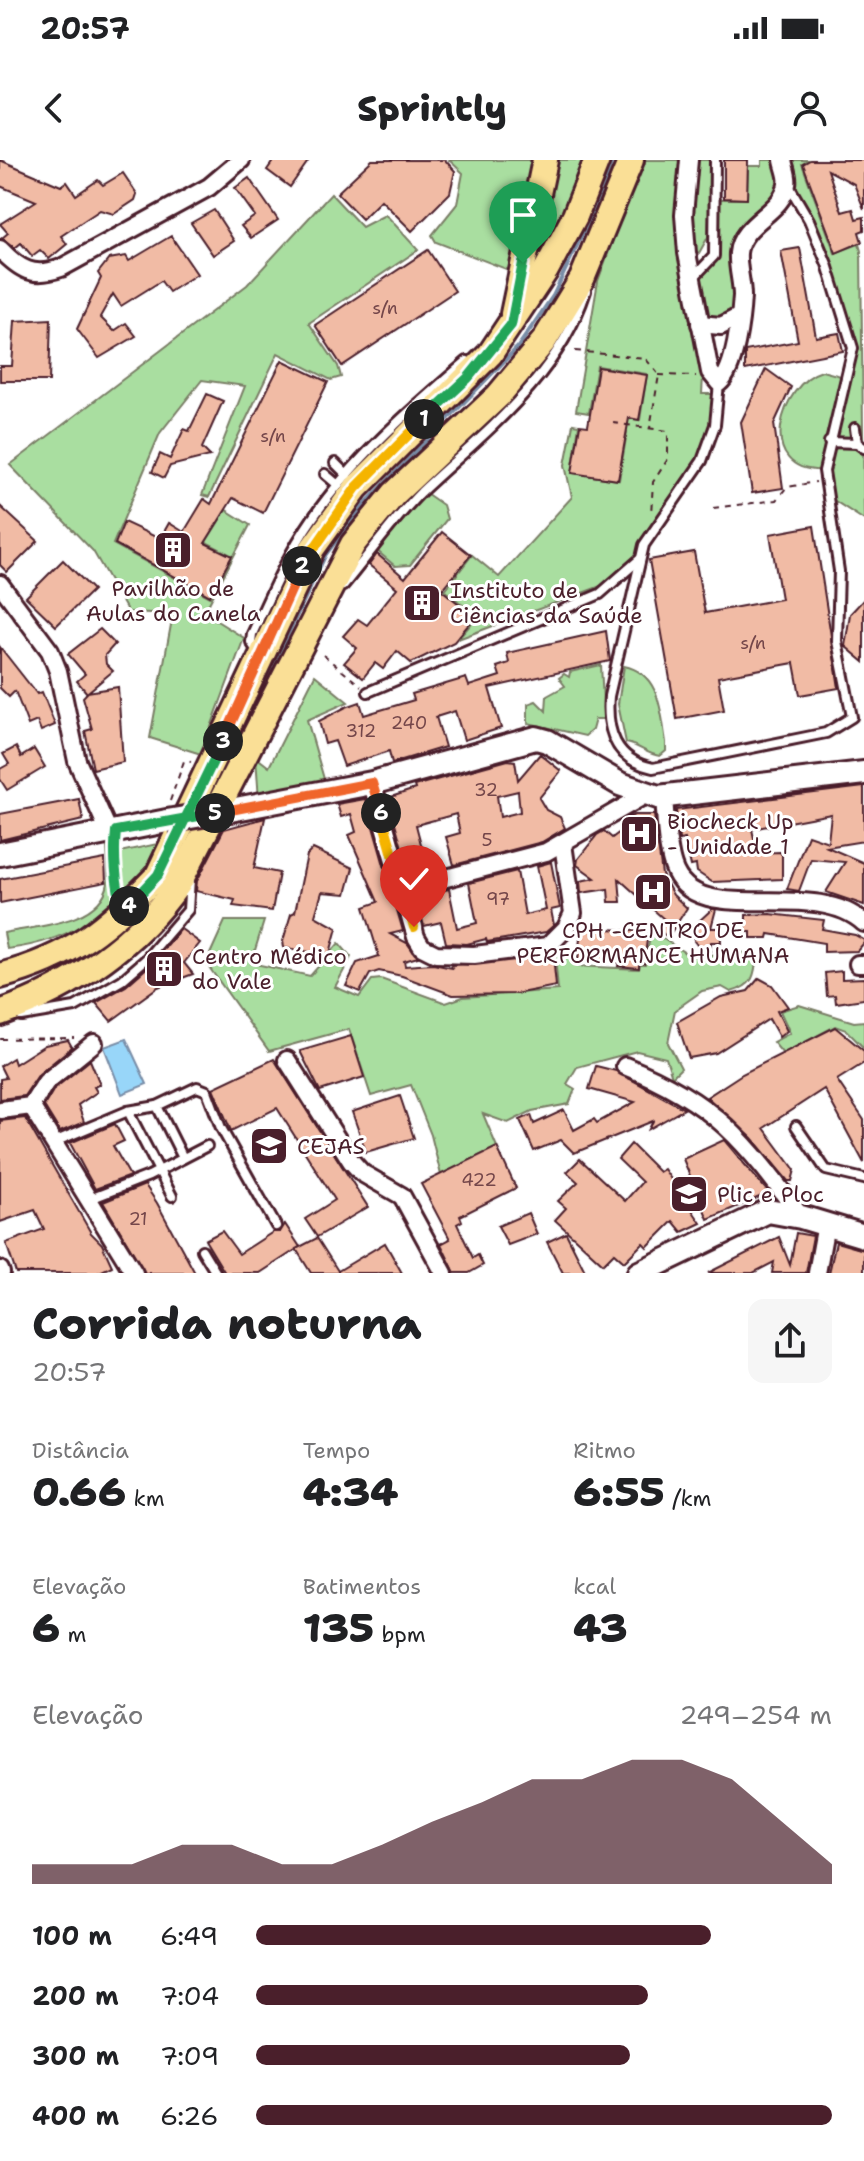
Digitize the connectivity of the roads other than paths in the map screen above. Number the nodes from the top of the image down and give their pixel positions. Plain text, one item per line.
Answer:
1 (241, 160) edge
2 (545, 160) edge
3 (597, 160) edge
4 (631, 160) edge
5 (689, 160) edge
6 (715, 160) edge
7 (783, 160) edge
8 (788, 183) junction
9 (533, 215) junction
10 (562, 240) junction
11 (0, 249) edge
12 (690, 281) junction
13 (740, 316) junction
14 (511, 325) junction
15 (705, 329) junction
16 (490, 354) junction
17 (712, 380) junction
18 (855, 428) dead end
19 (829, 442) junction
20 (860, 446) edge
21 (335, 463) dead end
22 (325, 474) dead end
23 (347, 475) junction
24 (338, 485) junction
25 (641, 559) junction
26 (0, 584) edge
27 (261, 656) junction
28 (368, 692) road end
29 (864, 716) edge
30 (852, 717) junction
31 (864, 773) edge
32 (372, 783) junction
33 (654, 796) junction
34 (112, 832) junction
35 (563, 844) junction
36 (0, 854) edge
37 (189, 864) junction
38 (404, 889) junction
39 (120, 914) junction
40 (864, 923) edge
41 (121, 948) junction
42 (0, 959) edge
43 (0, 976) edge
44 (0, 998) edge
45 (0, 1016) edge
46 (94, 1043) road end
47 (287, 1060) dead end
48 (625, 1066) dead end
49 (31, 1106) junction
50 (157, 1106) junction
51 (1, 1110) edge
52 (128, 1111) junction
53 (796, 1126) dead end
54 (54, 1142) junction
55 (207, 1146) dead end
56 (183, 1158) junction
57 (158, 1171) junction
58 (864, 1179) edge
59 (172, 1196) dead end
60 (90, 1199) junction
61 (801, 1217) junction
62 (826, 1224) junction
63 (276, 1226) dead end
64 (864, 1236) edge
65 (202, 1250) dead end
66 (134, 1273) edge
67 (216, 1273) edge
68 (444, 1273) edge
69 (639, 1273) edge
70 (817, 1273) edge

1 - 11 street
2 - 9 main road
3 - 10 main road
4 - 37 main road
5 - 12 street
6 - 12 lane
7 - 8 street
8 - 13 street
8 - 19 lane
9 - 10 main road
9 - 14 main road
10 - 14 main road
12 - 15 street
13 - 15 street
13 - 17 street
14 - 16 main road
15 - 17 street
16 - 23 lane
16 - 27 main road
17 - 25 lane
18 - 20 lane
19 - 20 lane
19 - 30 lane
21 - 23 lane
22 - 24 lane
23 - 24 lane
24 - 27 lane
25 - 28 lane
25 - 30 lane
26 - 34 street
27 - 39 main road
29 - 30 lane
31 - 33 main road
32 - 33 main road
32 - 34 main road, bridge
32 - 38 street
33 - 35 street
33 - 40 street
34 - 36 main road
35 - 38 street
35 - 38 street
37 - 41 main road
37 - 45 lane
39 - 42 main road
39 - 43 main road
41 - 44 main road
41 - 45 main road
46 - 49 street
47 - 68 street
48 - 61 street
49 - 51 street
49 - 54 street
50 - 52 lane
50 - 56 lane
50 - 63 lane
52 - 54 lane
52 - 57 lane
53 - 58 lane
54 - 60 street
55 - 56 lane
56 - 57 lane
57 - 59 lane
57 - 60 lane
60 - 66 street
61 - 62 main road
61 - 69 main road
62 - 64 main road
62 - 70 street
65 - 67 lane

